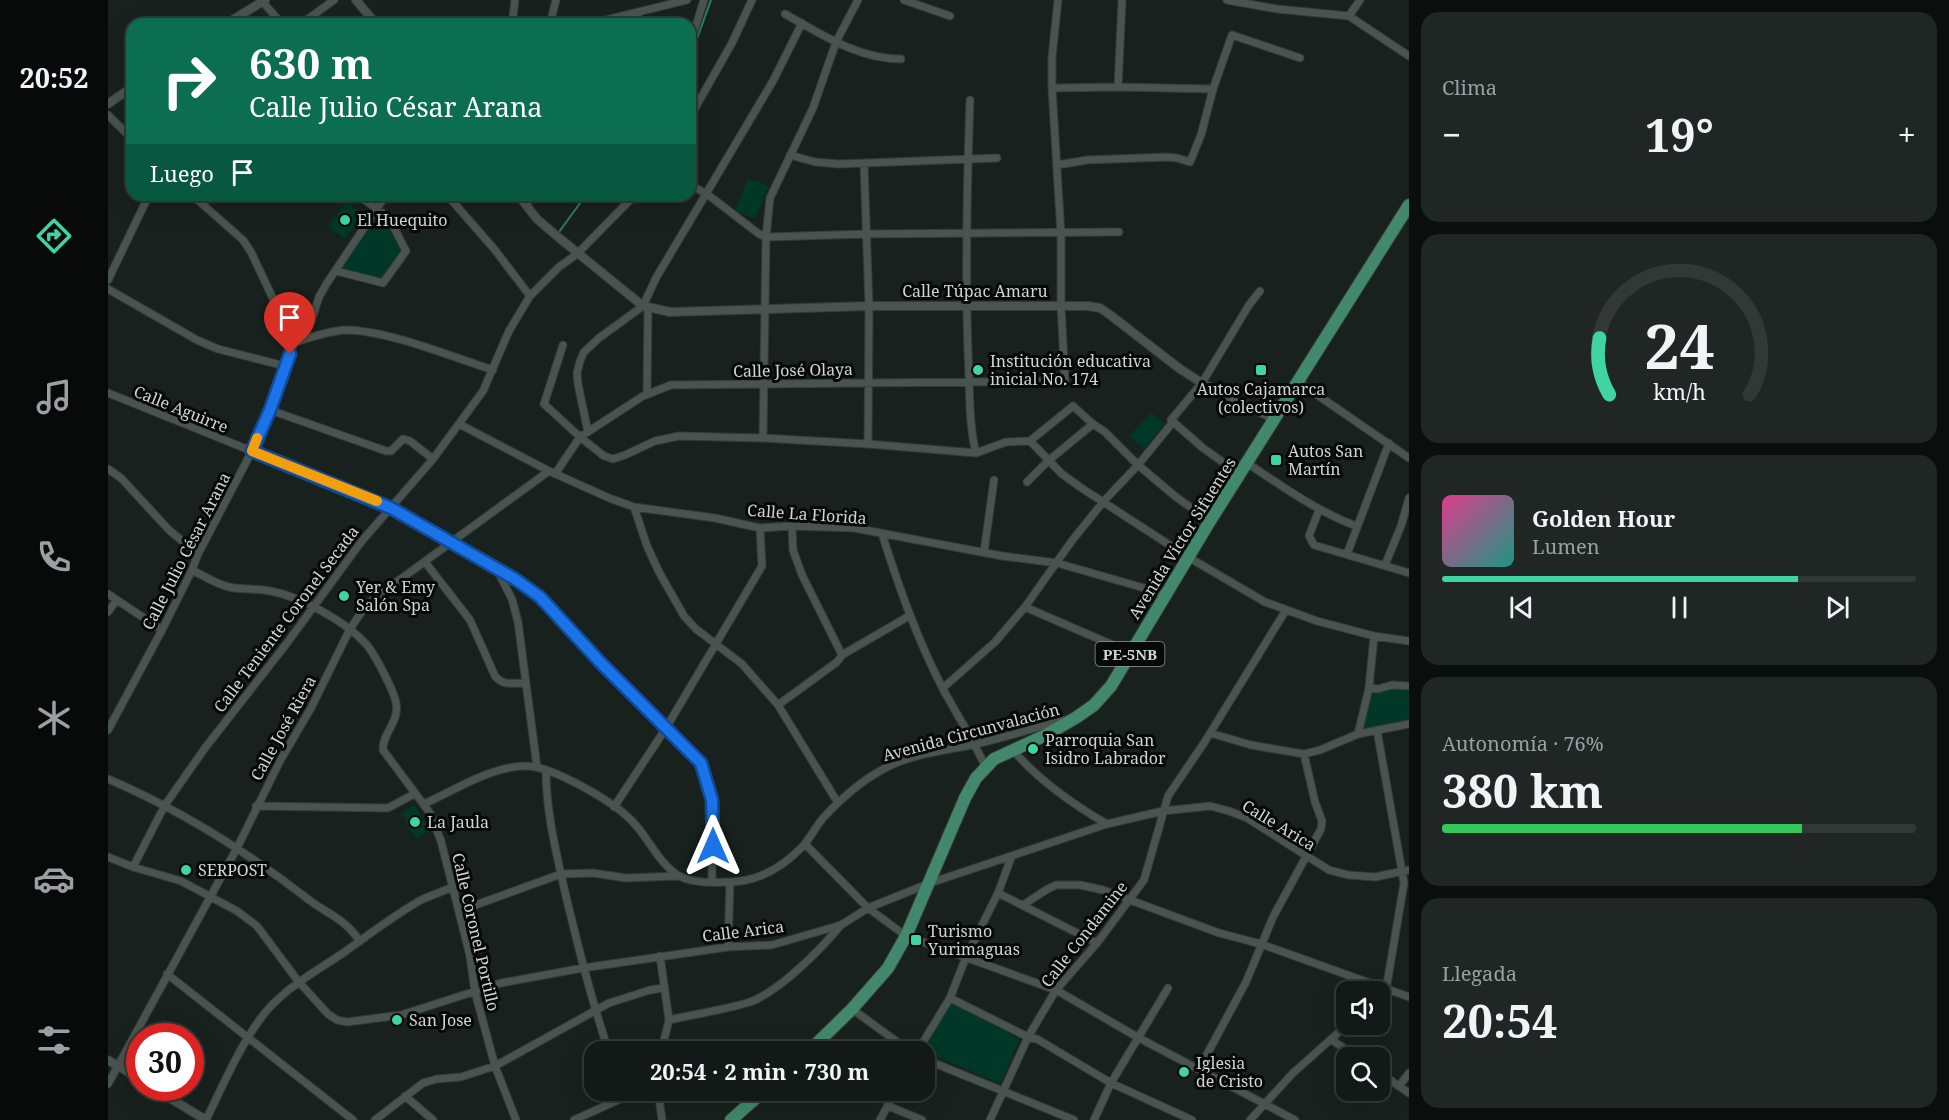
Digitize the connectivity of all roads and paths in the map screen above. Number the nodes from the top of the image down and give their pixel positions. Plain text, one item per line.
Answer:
1 (334, 0) edge
2 (356, 0) edge
3 (515, 0) edge
4 (556, 0) edge
5 (687, 0) edge
6 (704, 0) edge
7 (752, 0) edge
8 (858, 0) edge
9 (906, 0) edge
10 (1058, 0) edge
11 (1122, 0) edge
12 (1227, 0) edge
13 (1360, 0) edge
14 (262, 1) edge
15 (638, 12) junction
16 (785, 14) dead end
17 (950, 16) dead end
18 (1349, 16) junction
19 (235, 18) edge
20 (277, 18) edge
21 (309, 18) edge
22 (371, 18) edge
23 (513, 18) edge
24 (552, 18) edge
25 (614, 18) edge
26 (638, 18) edge
27 (802, 23) junction
28 (696, 25) edge
29 (836, 42) junction
30 (1409, 56) edge
31 (1300, 58) dead end
32 (901, 59) dead end
33 (1118, 87) junction
34 (1052, 88) junction
35 (1213, 89) junction
36 (126, 91) edge
37 (970, 100) dead end
38 (108, 104) edge
39 (696, 106) edge
40 (108, 115) edge
41 (126, 133) edge
42 (790, 155) junction
43 (968, 158) junction
44 (997, 158) dead end
45 (864, 164) junction
46 (1057, 165) junction
47 (696, 188) edge
48 (707, 194) junction
49 (146, 201) edge
50 (199, 201) edge
51 (366, 201) edge
52 (381, 201) edge
53 (455, 201) edge
54 (523, 201) edge
55 (528, 201) edge
56 (629, 201) edge
57 (525, 204) junction
58 (1409, 205) edge
59 (376, 208) junction
60 (1119, 232) dead end
61 (867, 234) junction
62 (966, 234) junction
63 (1061, 234) junction
64 (766, 237) junction
65 (577, 254) junction
66 (336, 271) junction
67 (108, 280) edge
68 (108, 289) edge
69 (1260, 291) dead end
70 (530, 296) junction
71 (869, 306) junction
72 (967, 306) junction
73 (1061, 306) junction
74 (646, 307) junction
75 (766, 310) junction
76 (294, 343) junction
77 (563, 345) dead end
78 (285, 366) junction
79 (493, 370) junction
80 (1297, 381) junction
81 (868, 382) junction
82 (969, 382) junction
83 (1202, 383) junction
84 (763, 384) junction
85 (108, 393) edge
86 (647, 393) junction
87 (270, 410) junction
88 (1274, 419) junction
89 (1172, 421) junction
90 (459, 424) junction
91 (1093, 424) junction
92 (588, 432) junction
93 (579, 437) junction
94 (763, 438) junction
95 (1030, 441) junction
96 (1389, 443) junction
97 (868, 444) junction
98 (252, 451) junction
99 (976, 453) junction
100 (1409, 458) edge
101 (433, 459) junction
102 (1048, 461) junction
103 (1247, 463) junction
104 (1138, 465) junction
105 (108, 469) edge
106 (552, 472) junction
107 (1240, 475) junction
108 (994, 480) dead end
109 (1027, 482) dead end
110 (1409, 498) edge
111 (1103, 502) junction
112 (634, 507) junction
113 (391, 508) junction
114 (1319, 510) junction
115 (1210, 521) junction
116 (792, 526) junction
117 (1356, 526) junction
118 (1401, 526) junction
119 (760, 528) junction
120 (1409, 529) edge
121 (882, 534) junction
122 (450, 543) junction
123 (984, 552) junction
124 (198, 554) junction
125 (1347, 554) junction
126 (1188, 557) junction
127 (425, 562) junction
128 (1057, 563) junction
129 (1385, 564) junction
130 (496, 568) junction
131 (192, 570) junction
132 (1409, 573) edge
133 (108, 594) edge
134 (1166, 594) junction
135 (116, 601) junction
136 (313, 607) junction
137 (1025, 607) junction
138 (1286, 610) junction
139 (108, 612) edge
140 (909, 616) junction
141 (350, 629) junction
142 (162, 630) junction
143 (1374, 636) junction
144 (1409, 641) edge
145 (716, 645) junction
146 (1131, 653) junction
147 (842, 655) junction
148 (525, 683) junction
149 (1409, 686) edge
150 (943, 688) junction
151 (1369, 688) junction
152 (778, 705) junction
153 (1077, 717) junction
154 (1409, 724) edge
155 (666, 728) junction
156 (108, 730) edge
157 (1377, 730) junction
158 (1210, 733) junction
159 (1358, 734) junction
160 (975, 744) junction
161 (1013, 750) junction
162 (1304, 754) junction
163 (985, 766) junction
164 (537, 767) junction
165 (546, 770) junction
166 (108, 779) edge
167 (414, 794) junction
168 (838, 803) junction
169 (424, 804) junction
170 (165, 805) junction
171 (256, 806) junction
172 (614, 807) junction
173 (1163, 811) junction
174 (1107, 824) junction
175 (805, 844) junction
176 (237, 848) junction
177 (108, 857) edge
178 (1306, 857) junction
179 (1011, 858) junction
180 (133, 867) junction
181 (1405, 871) edge
182 (561, 874) junction
183 (679, 876) junction
184 (712, 882) junction
185 (730, 882) junction
186 (930, 883) junction
187 (453, 887) junction
188 (998, 894) junction
189 (210, 897) junction
190 (1129, 898) junction
191 (1023, 905) junction
192 (868, 908) junction
193 (459, 911) junction
194 (842, 925) junction
195 (906, 936) junction
196 (360, 941) junction
197 (1097, 943) junction
198 (1261, 944) junction
199 (728, 947) junction
200 (660, 956) junction
201 (966, 957) junction
202 (582, 968) junction
203 (167, 974) junction
204 (298, 981) junction
205 (1355, 981) edge
206 (1385, 981) edge
207 (663, 988) junction
208 (1168, 988) dead end
209 (1056, 990) junction
210 (475, 992) junction
211 (1390, 993) edge
212 (1409, 997) edge
213 (950, 998) junction
214 (852, 1008) junction
215 (595, 1010) junction
216 (669, 1020) junction
217 (1337, 1035) edge
218 (1028, 1037) junction
219 (248, 1038) junction
220 (1139, 1038) junction
221 (1332, 1040) junction
222 (605, 1041) edge
223 (663, 1041) edge
224 (819, 1041) edge
225 (896, 1041) edge
226 (924, 1041) edge
227 (1342, 1047) edge
228 (108, 1060) edge
229 (935, 1063) edge
230 (118, 1066) junction
231 (495, 1066) junction
232 (1199, 1069) junction
233 (126, 1071) edge
234 (1409, 1073) edge
235 (1390, 1080) edge
236 (1111, 1083) junction
237 (108, 1084) edge
238 (1399, 1086) junction
239 (1004, 1090) junction
240 (1409, 1093) edge
241 (405, 1096) junction
242 (175, 1101) edge
243 (610, 1101) edge
244 (659, 1101) edge
245 (753, 1101) edge
246 (890, 1101) edge
247 (1264, 1103) junction
248 (888, 1106) junction
249 (206, 1120) edge
250 (353, 1120) edge
251 (375, 1120) edge
252 (434, 1120) edge
253 (516, 1120) edge
254 (574, 1120) edge
255 (662, 1120) edge
256 (731, 1120) edge
257 (880, 1120) edge
258 (922, 1120) edge
259 (990, 1120) edge
260 (1074, 1120) edge
261 (1094, 1120) edge
262 (1192, 1120) edge
263 (1250, 1120) edge
264 (1295, 1120) edge

1 - 21 street
2 - 22 street
3 - 23 street
4 - 24 street
5 - 15 street
6 - 28 street
7 - 39 street
8 - 29 street
9 - 17 street
10 - 34 street
11 - 33 street
12 - 18 street
13 - 18 street
14 - 19 street
14 - 20 street
15 - 25 street
15 - 26 street
16 - 27 street
18 - 30 street
27 - 29 street
27 - 48 street
29 - 32 street
29 - 42 street
31 - 35 street
33 - 34 street
33 - 35 street
34 - 46 street
35 - 46 street
36 - 38 street
37 - 43 street
40 - 41 street
42 - 45 street
42 - 64 street
43 - 44 street
43 - 45 street
43 - 62 street
45 - 61 street
46 - 63 street
47 - 48 street
48 - 64 street
48 - 74 street
49 - 67 street
50 - 76 street
51 - 59 street
52 - 59 street, Calle Julio César Arana
53 - 70 street
54 - 57 street
55 - 57 street
56 - 65 street, Calle Teniente Coronel Secada
57 - 65 street
58 - 80 highway, Avenida Victor Sifuentes / PE-5NB
59 - 66 street, Calle Julio César Arana
59 - 66 street
60 - 63 street
61 - 62 street
61 - 64 street
61 - 71 street
62 - 63 street
62 - 72 street
63 - 73 street
64 - 75 street
65 - 70 street, Calle Teniente Coronel Secada
65 - 74 street
66 - 76 street, Calle Julio César Arana
68 - 78 street
69 - 83 street
70 - 79 street, Calle Teniente Coronel Secada
71 - 72 street, Calle Túpac Amaru
71 - 75 street, Calle Túpac Amaru
71 - 81 street
72 - 73 street, Calle Túpac Amaru
72 - 82 street
73 - 82 street, Calle José Olaya
73 - 83 street, Calle Túpac Amaru
74 - 75 street, Calle Túpac Amaru
74 - 86 street
74 - 92 street
75 - 84 street
76 - 78 street, Calle Julio César Arana
76 - 79 street
77 - 93 street
78 - 87 street, Calle Julio César Arana
79 - 90 street, Calle Teniente Coronel Secada
80 - 88 highway, Avenida Victor Sifuentes / PE-5NB
80 - 96 street
81 - 82 street, Calle José Olaya
81 - 84 street, Calle José Olaya
81 - 97 street
82 - 99 street
83 - 88 street, Calle Túpac Amaru
83 - 89 street
84 - 86 street, Calle José Olaya
84 - 94 street
85 - 98 street, Calle Aguirre
86 - 92 street, Calle José Olaya
87 - 98 street, Calle Julio César Arana
87 - 101 street
88 - 103 highway, Avenida Victor Sifuentes / PE-5NB
89 - 104 street
89 - 107 street
90 - 101 street, Calle Teniente Coronel Secada
90 - 106 street, Calle La Florida
91 - 95 street
91 - 102 street
91 - 104 street
92 - 93 street, Calle José Olaya
93 - 94 street
93 - 106 street, Calle José Olaya
94 - 97 street
95 - 99 street
95 - 102 street
96 - 100 street
96 - 117 street
97 - 99 street
98 - 113 street, Calle Aguirre
98 - 124 street, Calle Julio César Arana
101 - 113 street, Calle Teniente Coronel Secada
102 - 109 street
102 - 111 street
103 - 107 highway, Avenida Victor Sifuentes / PE-5NB
103 - 114 street
104 - 111 street
104 - 115 street
105 - 124 street
106 - 112 street, Calle La Florida
106 - 122 street, Calle José Riera
107 - 115 highway, Avenida Victor Sifuentes / PE-5NB
108 - 123 street
110 - 118 street
111 - 126 street
111 - 128 street
112 - 119 street, Calle La Florida
112 - 145 street
113 - 122 street, Calle Aguirre
113 - 136 street, Calle Teniente Coronel Secada
114 - 117 street
114 - 125 street
115 - 126 highway, Avenida Victor Sifuentes / PE-5NB
116 - 119 street, Calle La Florida
116 - 121 street, Calle La Florida
116 - 147 street
117 - 125 street
118 - 120 street
118 - 129 street
119 - 145 street
121 - 123 street, Calle La Florida
121 - 140 street
122 - 127 street, Calle José Riera
122 - 130 street, Calle Aguirre
123 - 128 street, Calle La Florida
124 - 131 street, Calle Julio César Arana
125 - 129 street
126 - 134 highway, Avenida Victor Sifuentes / PE-5NB
126 - 138 street
127 - 141 street, Calle José Riera
127 - 148 street
128 - 134 street, Calle La Florida
128 - 137 street
129 - 132 street
130 - 148 street
130 - 155 street, Calle Aguirre
131 - 136 street, Calle Coronel Portillo
131 - 142 street, Calle Julio César Arana
133 - 135 street
134 - 146 highway, Avenida Victor Sifuentes / PE-5NB
135 - 139 street
135 - 142 street
136 - 141 street, Calle Coronel Portillo
136 - 170 street, Calle Teniente Coronel Secada
137 - 146 street
137 - 150 street
138 - 143 street
138 - 158 street, Calle Condamine
140 - 147 street
140 - 150 street
141 - 167 street, Calle Coronel Portillo
141 - 171 street, Calle José Riera
142 - 156 street, Calle Julio César Arana
143 - 144 street
143 - 151 street
145 - 152 street
145 - 155 street
146 - 153 highway, Avenida Victor Sifuentes / PE-5NB
147 - 152 street
148 - 164 street
149 - 151 street
150 - 160 street
151 - 159 street
152 - 168 street
153 - 160 street, Avenida Circunvalación
153 - 161 highway, Avenida Victor Sifuentes / PE-5NB
154 - 157 street
155 - 172 street
155 - 184 street, Calle Aguirre
157 - 159 street
157 - 181 street
158 - 162 street
158 - 173 street, Calle Condamine
159 - 162 street
160 - 163 street
160 - 168 street, Avenida Circunvalación
161 - 163 highway, Avenida Victor Sifuentes / PE-5NB
161 - 174 street
162 - 178 street
163 - 186 highway, Avenida Victor Sifuentes / PE-5NB
164 - 165 street
164 - 169 street
165 - 172 street
165 - 182 street
166 - 170 street
167 - 169 street, Calle Coronel Portillo
167 - 171 street
168 - 175 street, Avenida Circunvalación
169 - 187 street, Calle Coronel Portillo
170 - 176 street
170 - 180 street, Calle Teniente Coronel Secada
171 - 176 street, Calle José Riera
172 - 183 street
173 - 174 street, Calle Arica
173 - 178 street, Calle Arica
173 - 190 street, Calle Condamine
174 - 179 street, Calle Arica
175 - 185 street, Avenida Circunvalación
175 - 192 street
176 - 189 street, Calle José Riera
176 - 196 street
177 - 180 street, Calle Arica
178 - 181 street, Calle Arica
178 - 198 street
179 - 186 street, Calle Arica
179 - 188 street
180 - 189 street, Calle Arica
181 - 206 street
182 - 183 street, Avenida Circunvalación
182 - 193 street, Avenida Circunvalación
182 - 202 street
183 - 184 street, Avenida Circunvalación
184 - 185 street, Avenida Circunvalación
185 - 199 street
186 - 192 street, Calle Arica
186 - 195 highway, Avenida Victor Sifuentes / PE-5NB
187 - 193 street, Calle Coronel Portillo
187 - 196 street
188 - 191 street
188 - 201 street
189 - 203 street, Calle José Riera
189 - 204 street, Calle Arica
190 - 191 street
190 - 197 street, Calle Condamine
190 - 198 street
191 - 197 street
192 - 194 street, Calle Arica
192 - 195 street
193 - 210 street, Calle Coronel Portillo
194 - 199 street, Calle Arica
194 - 216 street
195 - 201 street
195 - 214 highway, Avenida Victor Sifuentes / PE-5NB
196 - 204 street
197 - 209 street, Calle Condamine
198 - 205 street
198 - 232 street
199 - 200 street, Calle Arica
200 - 202 street, Calle Arica
200 - 207 street
201 - 209 street
201 - 213 street
202 - 210 street, Calle Arica
202 - 215 street
203 - 219 street
203 - 230 street, Calle José Riera
204 - 210 street, Calle Arica
204 - 219 street
207 - 215 street
207 - 216 street
208 - 220 street
209 - 218 street, Calle Condamine
209 - 220 street
210 - 231 street, Calle Coronel Portillo
211 - 212 street
213 - 218 street
213 - 226 street
214 - 224 highway, Avenida Victor Sifuentes / PE-5NB
214 - 225 street
215 - 222 street
215 - 231 street
216 - 223 street
217 - 221 street
218 - 236 street
218 - 239 street, Calle Condamine
219 - 249 street
219 - 250 street
220 - 232 street
220 - 236 street
221 - 227 street
221 - 247 street
228 - 230 street
229 - 239 street
230 - 233 street
230 - 237 street, Calle José Riera
231 - 241 street
231 - 253 street, Calle Coronel Portillo
232 - 247 street
234 - 238 street
235 - 238 street
236 - 261 street
236 - 262 street
238 - 240 street
239 - 259 street, Calle Condamine
239 - 260 street
241 - 251 street
241 - 252 street
242 - 249 street
243 - 254 street
244 - 255 street
245 - 256 highway
246 - 248 street
247 - 263 street
247 - 264 street
248 - 257 street
248 - 258 street

